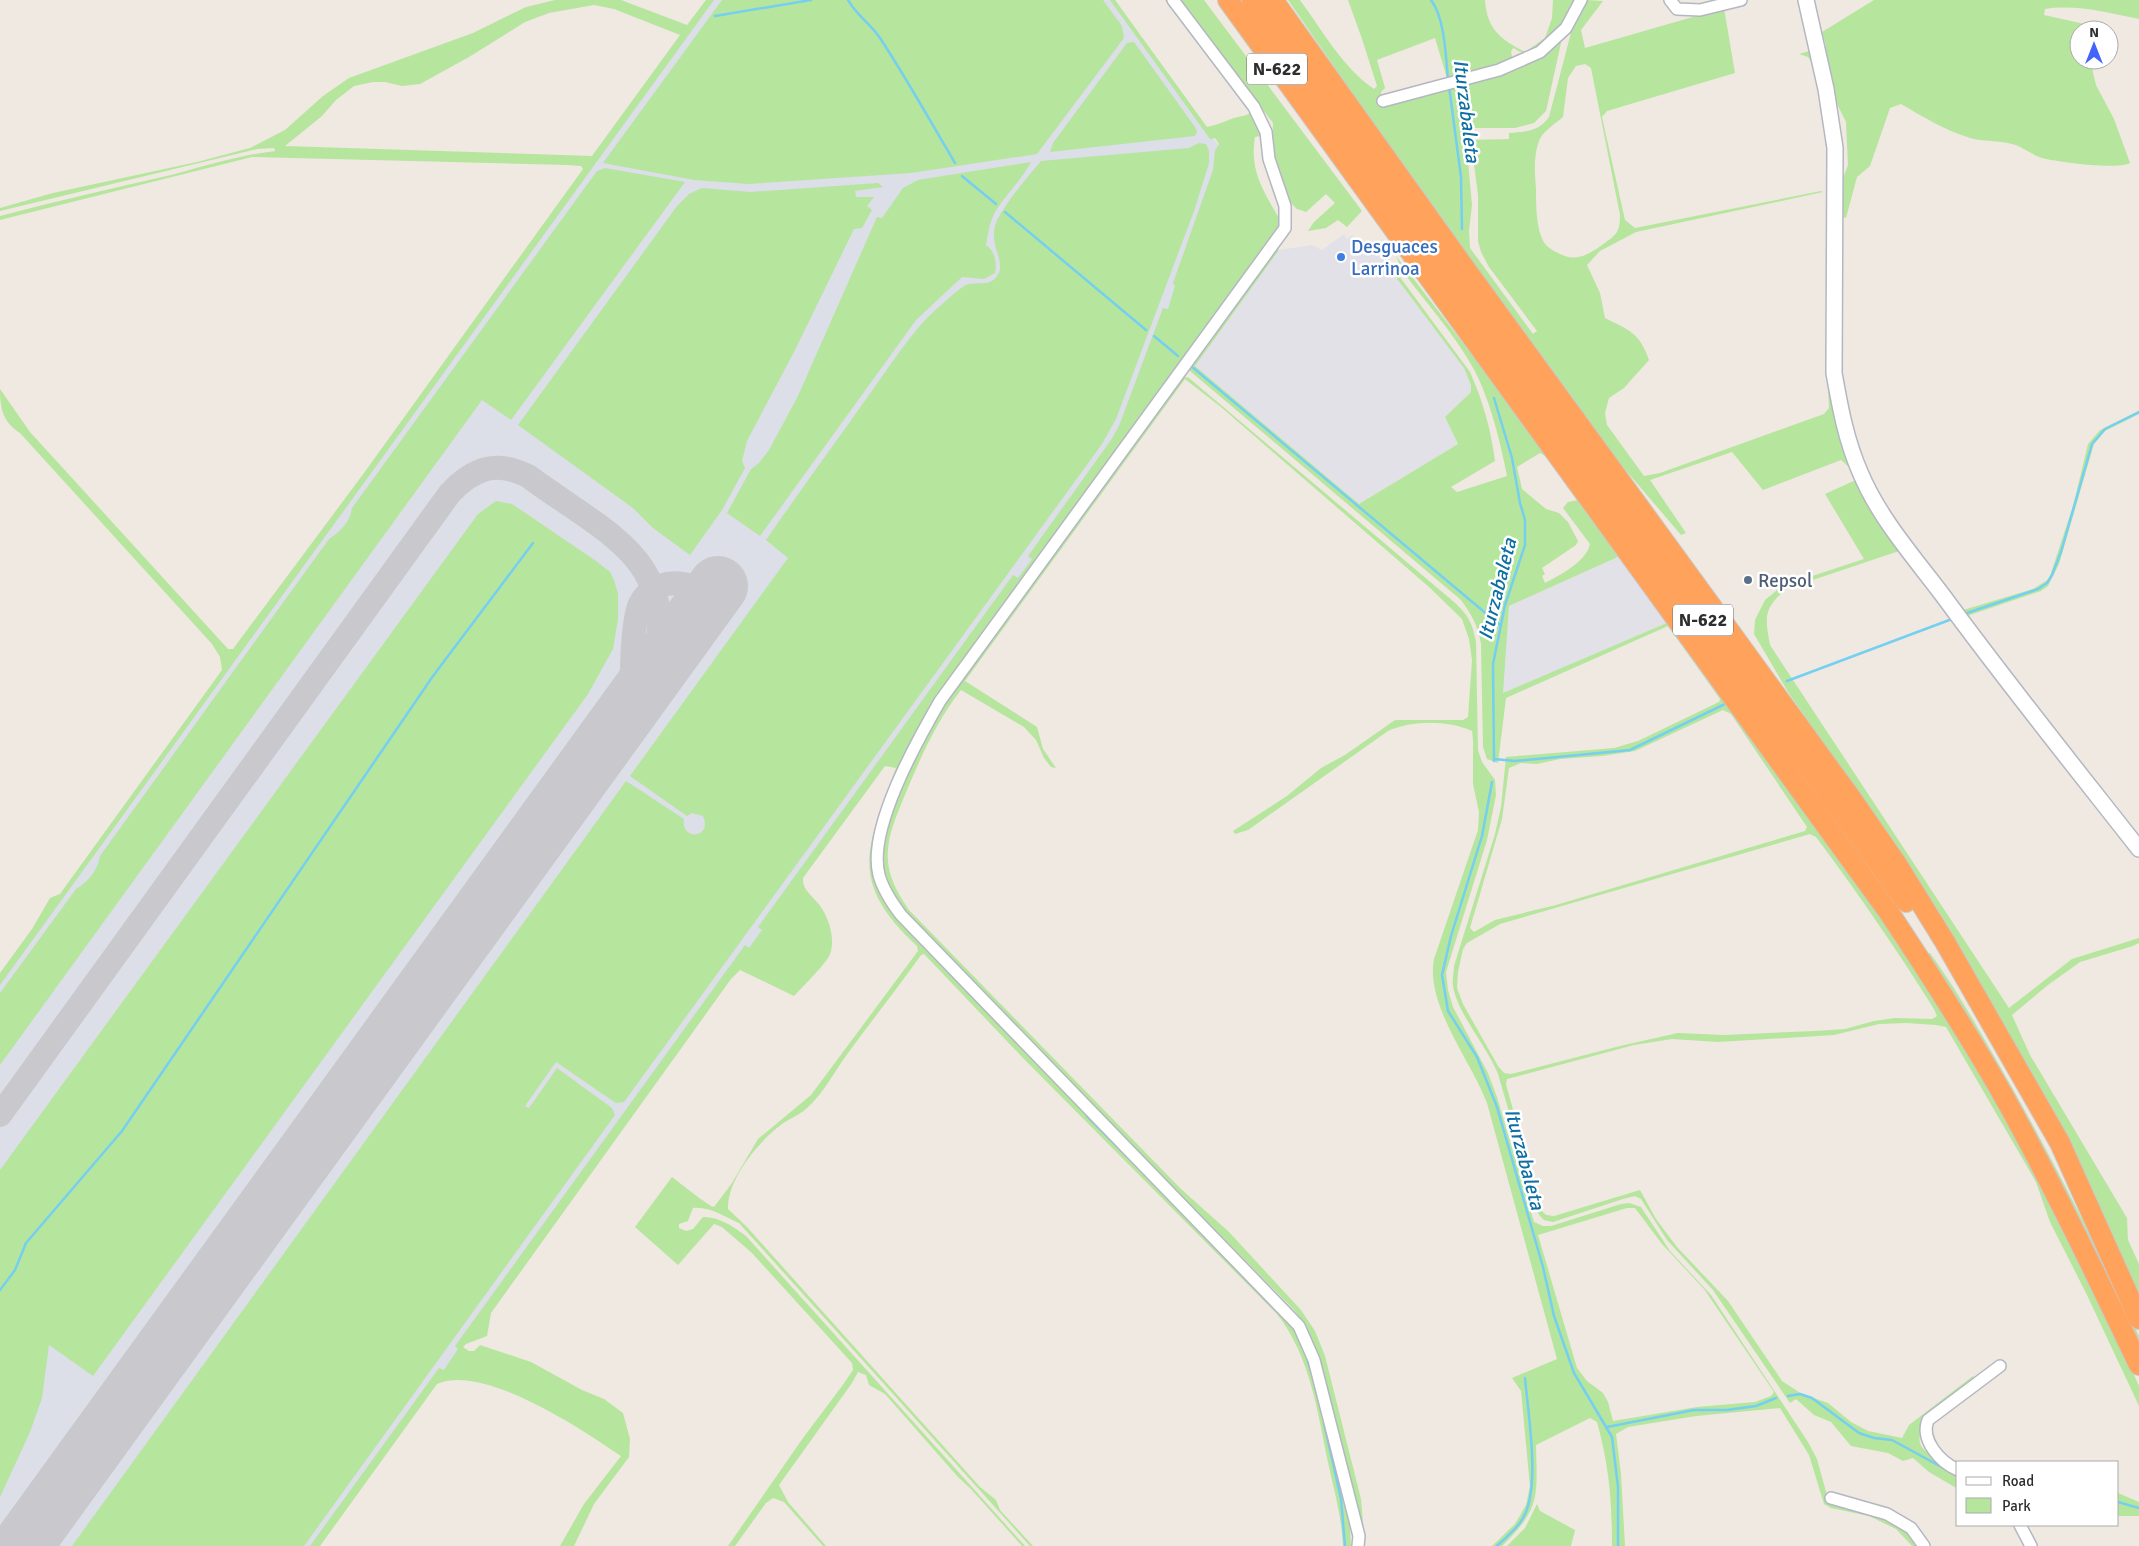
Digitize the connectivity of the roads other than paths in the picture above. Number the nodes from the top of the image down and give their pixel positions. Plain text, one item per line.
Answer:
1 (1173, 0) edge
2 (1228, 0) edge
3 (1252, 0) edge
4 (1273, 0) edge
5 (1581, 0) edge
6 (1670, 0) edge
7 (1741, 0) edge
8 (1806, 0) edge
9 (1382, 102) dead end
10 (2139, 848) edge
11 (2114, 1266) junction
12 (2139, 1319) edge
13 (2139, 1365) edge
14 (2000, 1366) dead end
15 (1956, 1469) edge
16 (1831, 1498) dead end
17 (2021, 1526) edge
18 (1358, 1546) edge
19 (1924, 1546) edge
20 (2031, 1546) edge

1 - 18 street
2 - 13 highway, N-622
3 - 11 highway, N-622
4 - 11 highway
5 - 9 street
6 - 7 street
8 - 10 street
11 - 12 highway, N-622
14 - 15 street
16 - 19 street
17 - 20 street

